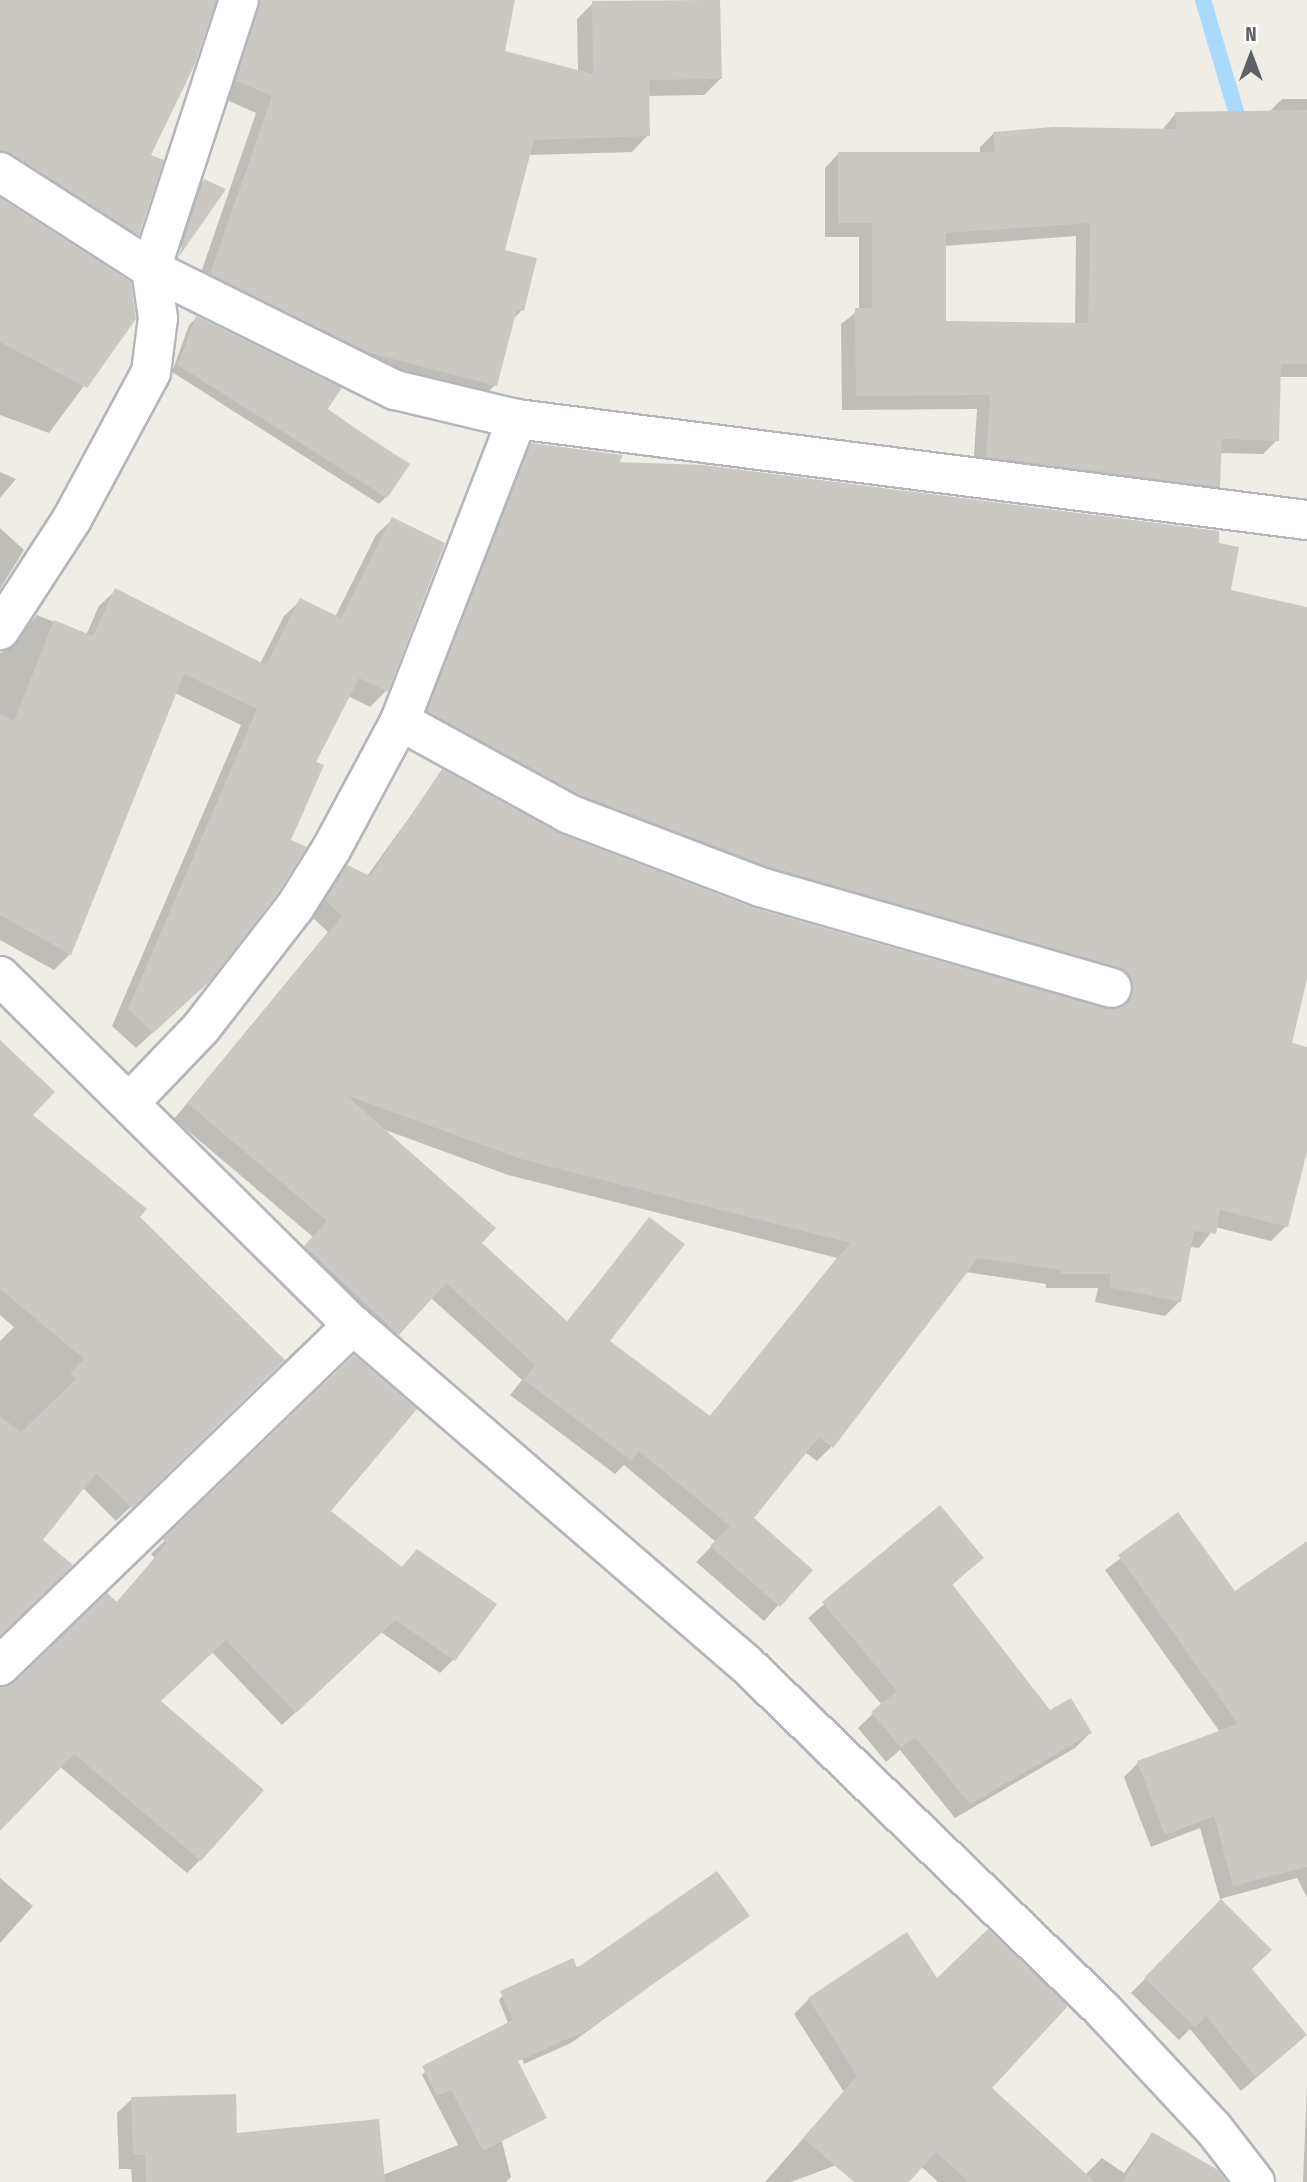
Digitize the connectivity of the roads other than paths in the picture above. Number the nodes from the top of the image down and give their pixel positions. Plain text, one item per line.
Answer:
1 (239, 0) edge
2 (0, 172) edge
3 (151, 269) junction
4 (517, 419) junction
5 (1303, 519) edge
6 (0, 630) edge
7 (400, 721) junction
8 (0, 976) edge
9 (1112, 988) dead end
10 (131, 1101) junction
11 (353, 1325) junction
12 (0, 1666) edge
13 (1255, 2182) edge

1 - 3 street
2 - 3 street
3 - 4 street
3 - 6 street
4 - 5 street
4 - 7 street
7 - 9 street
7 - 10 street
8 - 10 street
10 - 11 street
11 - 12 street
11 - 13 street

